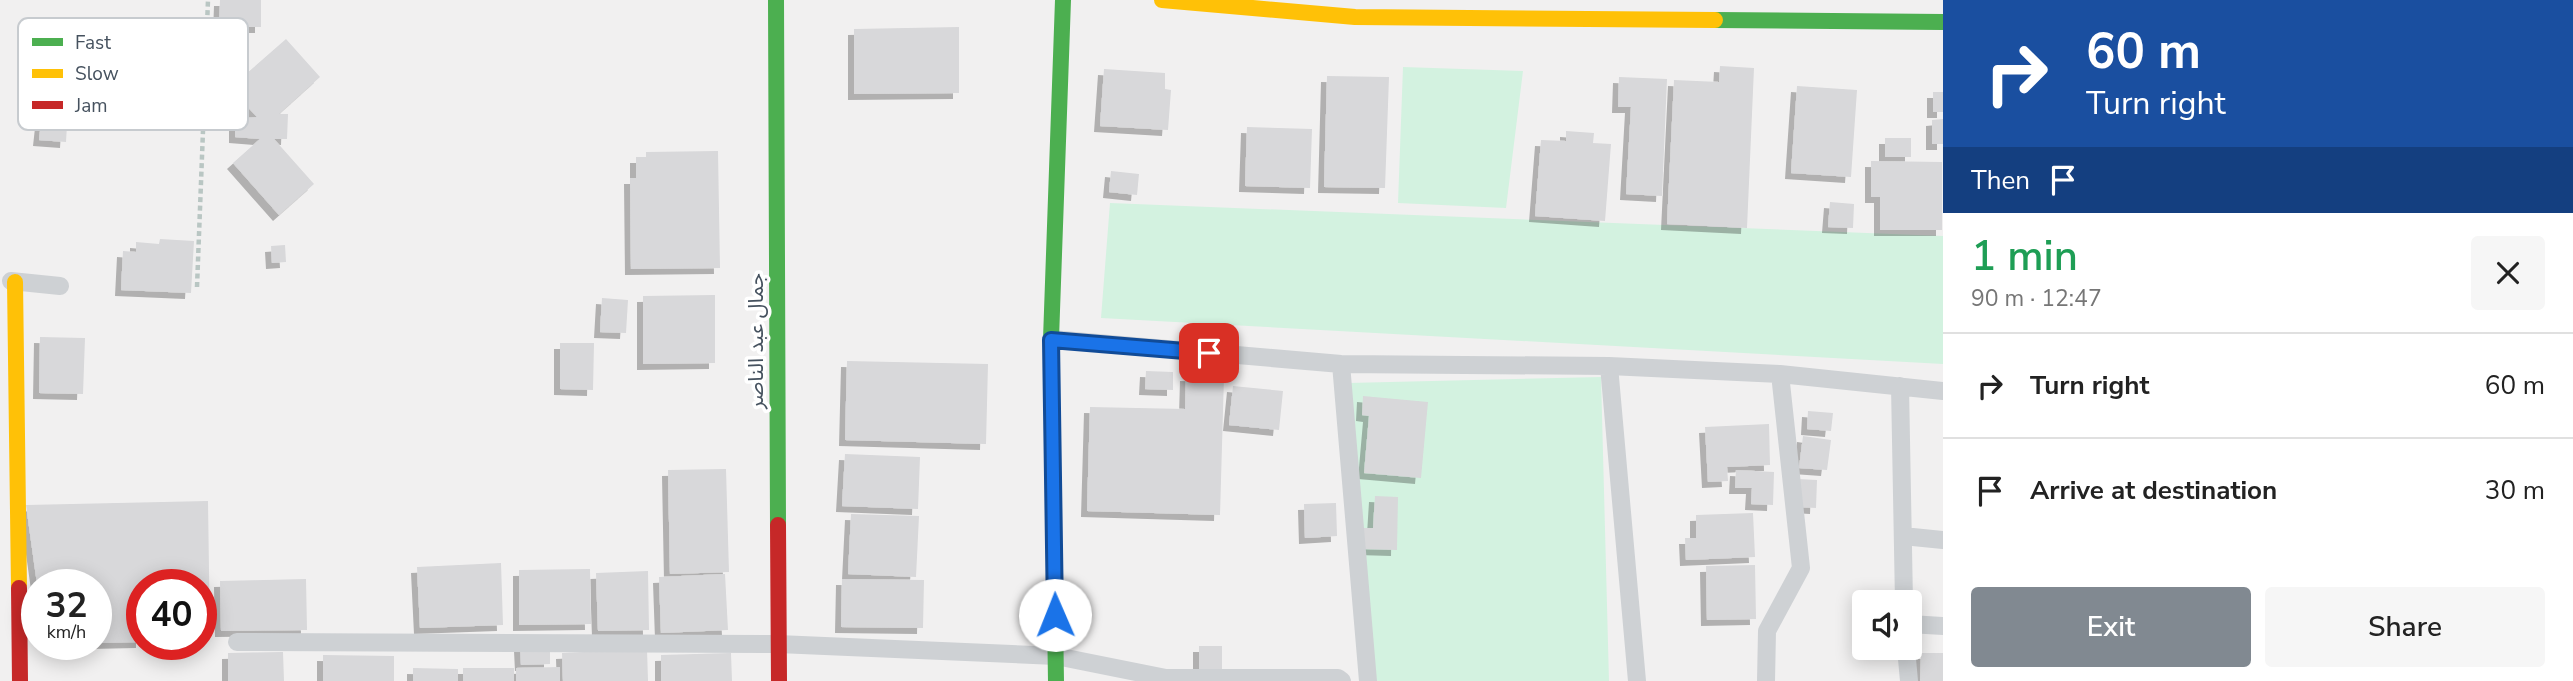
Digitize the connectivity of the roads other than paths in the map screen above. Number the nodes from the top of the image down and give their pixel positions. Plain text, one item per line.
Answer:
1 (776, 0) edge
2 (1063, 0) edge
3 (1162, 0) edge
4 (1943, 22) edge
5 (7, 281) edge
6 (60, 286) dead end
7 (1051, 340) junction
8 (1341, 364) junction
9 (1609, 366) junction
10 (1780, 374) junction
11 (1900, 386) junction
12 (1943, 391) edge
13 (1903, 536) junction
14 (1943, 540) edge
15 (1904, 590) edge
16 (1922, 625) edge
17 (1943, 626) edge
18 (237, 642) dead end
19 (778, 644) junction
20 (1056, 656) junction
21 (1907, 660) edge
22 (20, 681) edge
23 (779, 681) edge
24 (1056, 681) edge
25 (1342, 681) edge
26 (1368, 681) edge
27 (1637, 681) edge
28 (1766, 681) edge
29 (1909, 681) edge

1 - 19 street, جمال عبد الناصر
2 - 7 street
3 - 4 street
5 - 6 lane
5 - 22 street
7 - 8 lane
7 - 20 street
8 - 9 lane
8 - 26 lane
9 - 10 lane
9 - 27 lane
10 - 11 lane
10 - 28 lane
11 - 12 lane
11 - 13 lane
13 - 14 lane
13 - 15 lane
16 - 17 lane
18 - 19 lane
19 - 20 lane
19 - 23 street, جمال عبد الناصر
20 - 24 street
20 - 25 lane
21 - 29 lane

